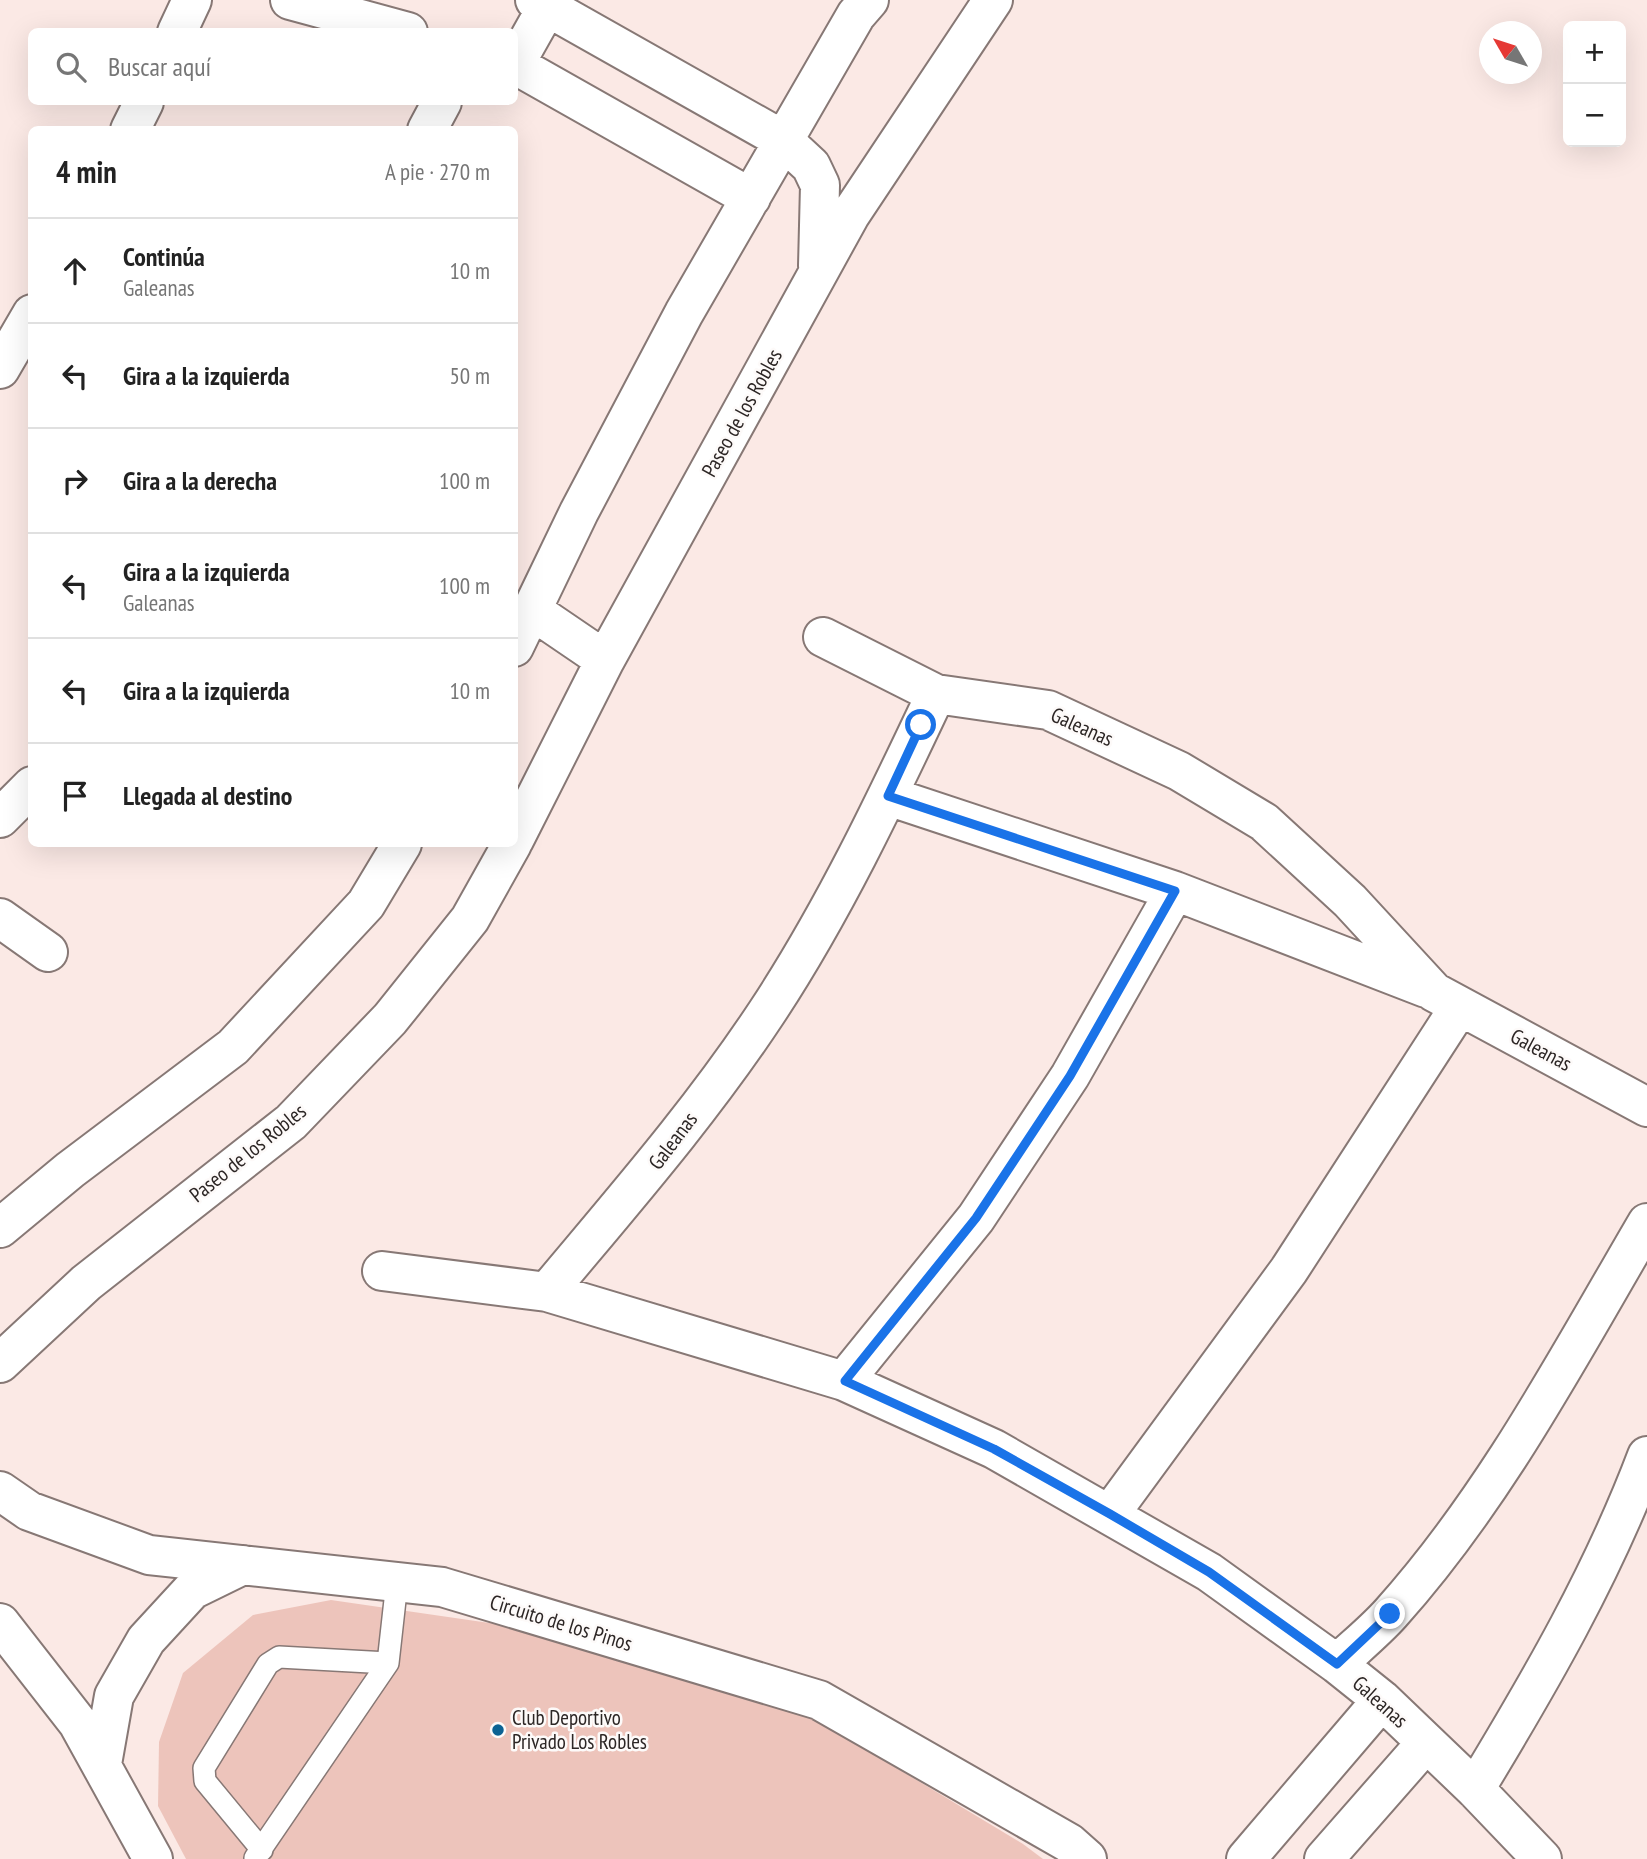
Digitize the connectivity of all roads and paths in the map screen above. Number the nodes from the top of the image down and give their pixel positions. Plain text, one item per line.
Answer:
1 (191, 0) edge
2 (290, 0) edge
3 (869, 0) edge
4 (993, 0) edge
5 (541, 4) edge
6 (179, 28) edge
7 (393, 28) edge
8 (518, 57) edge
9 (518, 66) edge
10 (142, 105) edge
11 (440, 105) edge
12 (132, 126) edge
13 (429, 126) edge
14 (783, 140) junction
15 (751, 198) junction
16 (817, 278) junction
17 (28, 321) edge
18 (0, 369) edge
19 (533, 611) junction
20 (823, 637) dead end
21 (518, 639) edge
22 (605, 660) junction
23 (936, 694) junction
24 (19, 784) edge
25 (888, 796) junction
26 (0, 818) edge
27 (518, 831) edge
28 (400, 847) edge
29 (510, 847) edge
30 (1175, 891) junction
31 (0, 918) edge
32 (48, 952) dead end
33 (1447, 999) junction
34 (1647, 1107) edge
35 (1647, 1223) edge
36 (0, 1228) edge
37 (382, 1271) dead end
38 (547, 1292) junction
39 (0, 1363) edge
40 (845, 1381) junction
41 (1647, 1455) edge
42 (0, 1492) edge
43 (1110, 1514) junction
44 (243, 1565) junction
45 (397, 1582) junction
46 (0, 1623) edge
47 (388, 1662) junction
48 (1337, 1664) junction
49 (1382, 1700) junction
50 (1426, 1744) junction
51 (102, 1764) junction
52 (1475, 1789) junction
53 (258, 1855) edge
54 (153, 1859) edge
55 (1087, 1859) edge
56 (1246, 1859) edge
57 (1324, 1859) edge
58 (1542, 1859) edge

1 - 6 street
2 - 7 street
3 - 14 street
4 - 16 street, Paseo de los Robles
5 - 8 street
5 - 14 street
9 - 15 street
10 - 12 street
11 - 13 street
14 - 15 street
14 - 16 street
15 - 19 street
16 - 22 street, Paseo de los Robles
17 - 18 street
19 - 21 street
19 - 22 street
20 - 23 street
22 - 27 street, Paseo de los Robles
23 - 25 street, Galeanas
23 - 33 street, Galeanas
24 - 26 street
25 - 30 street
25 - 38 street, Galeanas
28 - 36 street
29 - 39 street, Paseo de los Robles
30 - 33 street
30 - 40 street
31 - 32 street
33 - 34 street, Galeanas
33 - 43 street
35 - 48 street
37 - 38 street
38 - 40 street, Galeanas
40 - 43 street, Galeanas
41 - 52 street
42 - 44 street, Circuito de los Pinos
43 - 48 street, Galeanas
44 - 45 street, Circuito de los Pinos
44 - 51 street
45 - 47 lane
45 - 55 street, Circuito de los Pinos
46 - 51 street
47 - 53 lane
47 - 53 lane
48 - 49 street, Galeanas
49 - 50 street, Galeanas
49 - 56 street
50 - 52 street, Galeanas
50 - 57 street
51 - 54 street
52 - 58 street, Galeanas

